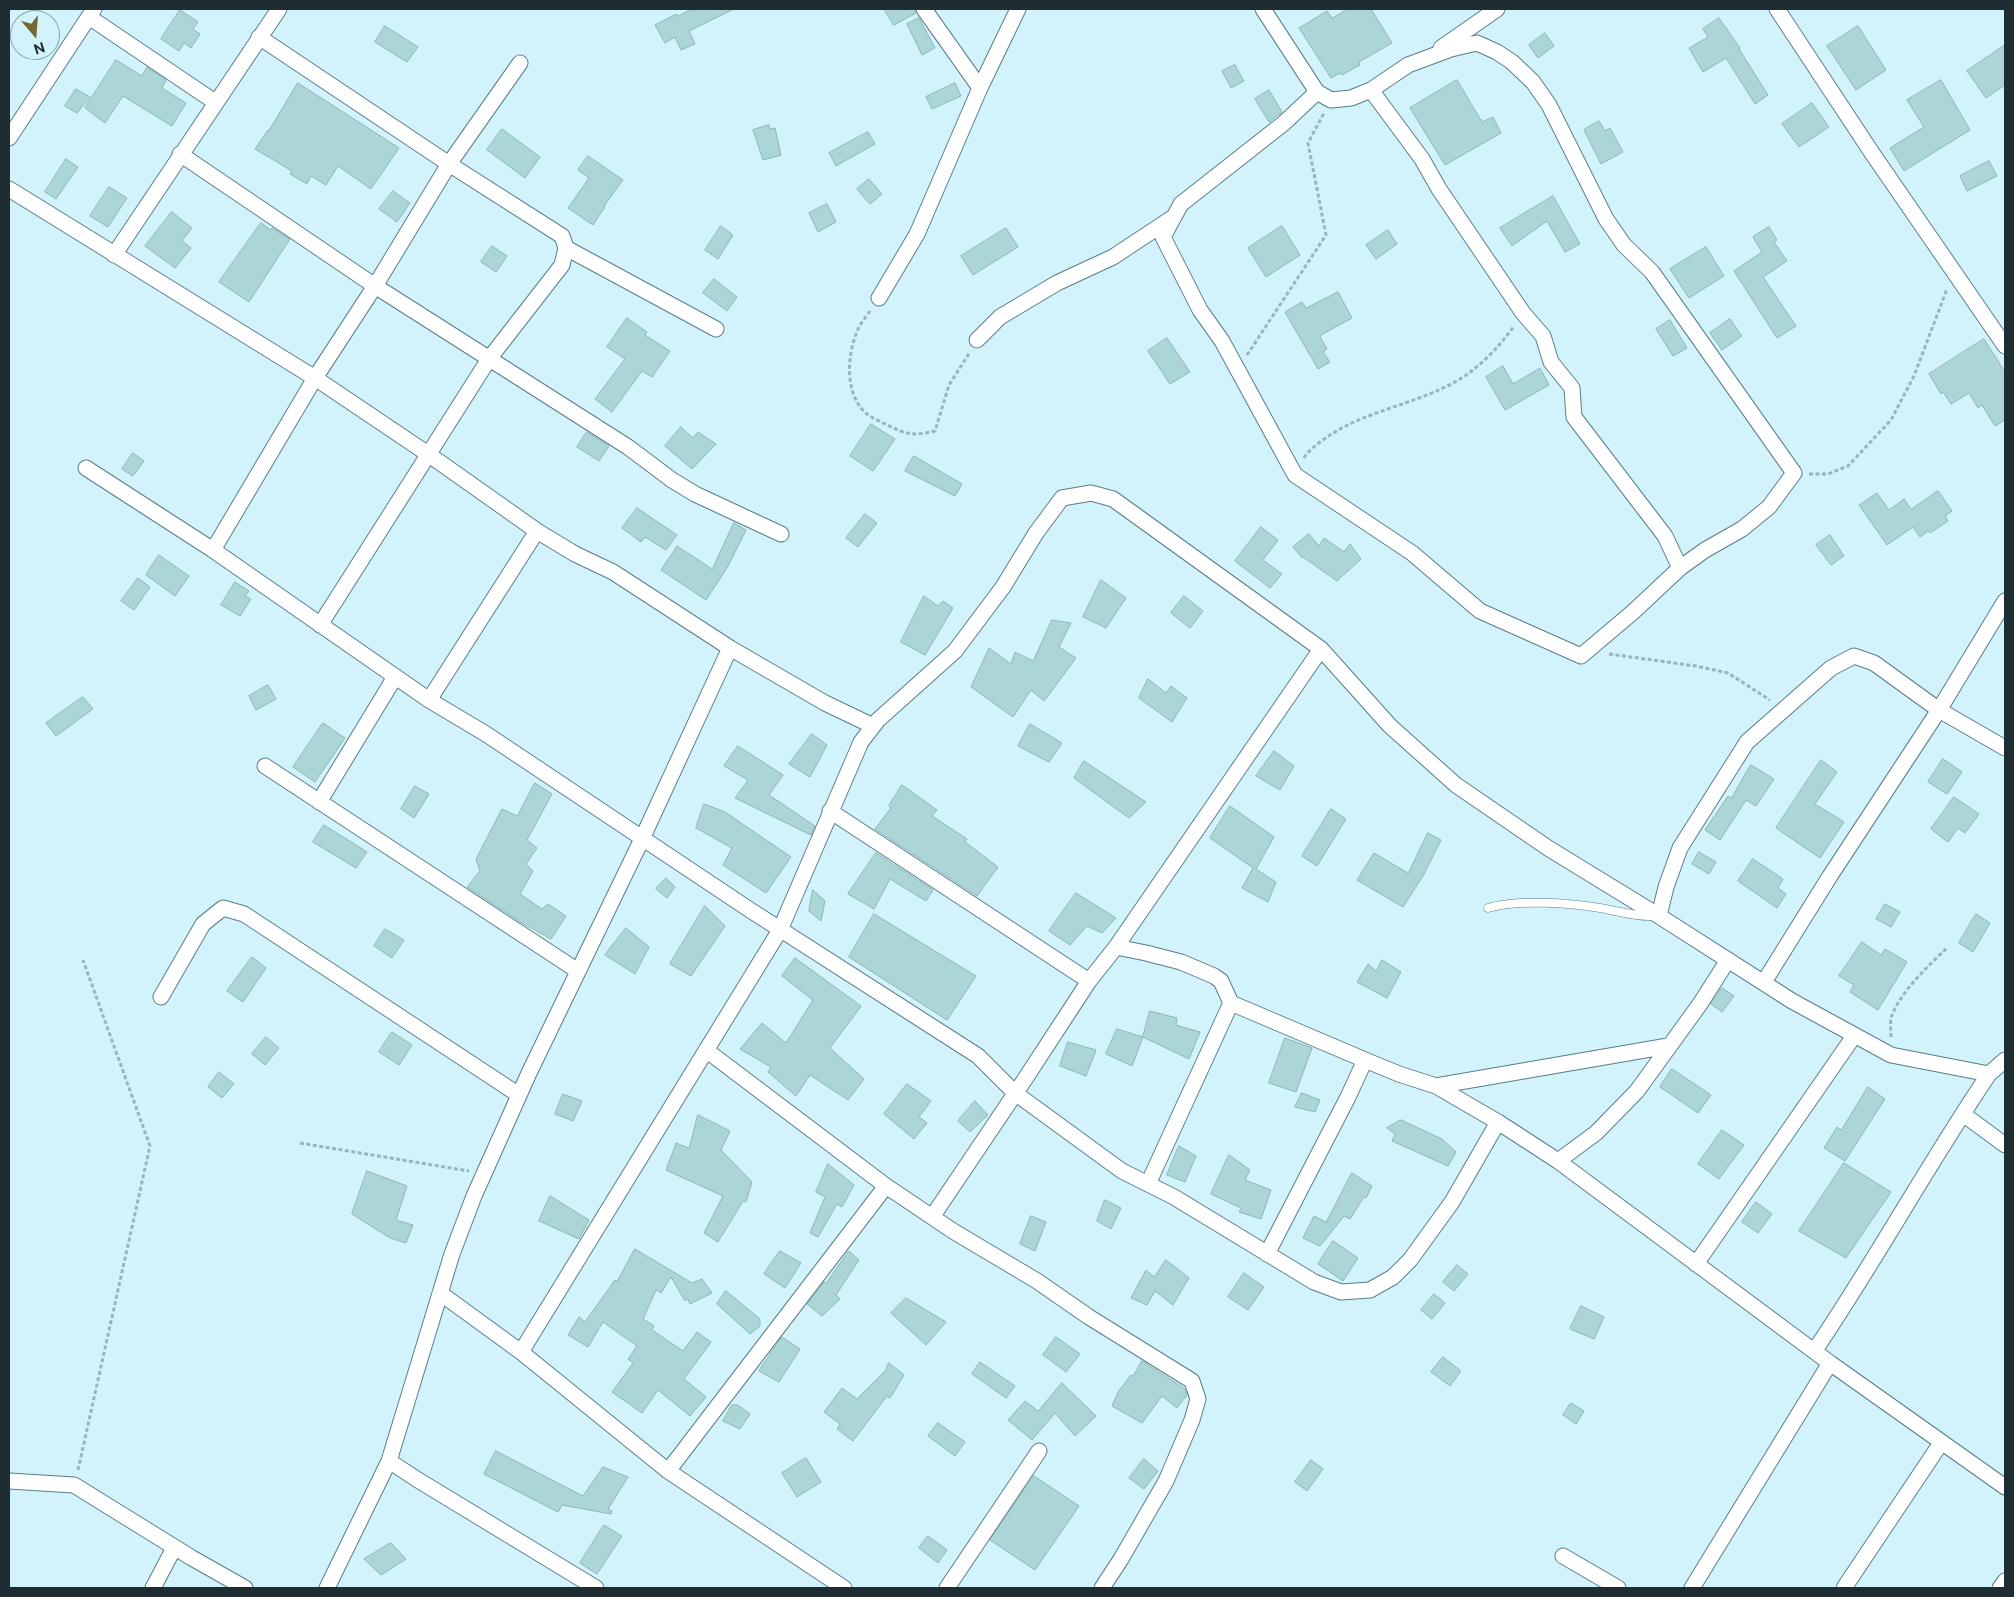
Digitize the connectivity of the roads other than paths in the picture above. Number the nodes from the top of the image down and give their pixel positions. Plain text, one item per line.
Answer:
1 (278, 9) edge
2 (924, 9) edge
3 (1018, 9) edge
4 (1263, 9) edge
5 (1497, 9) edge
6 (1777, 9) edge
7 (91, 13) edge
8 (259, 37) junction
9 (1430, 56) junction
10 (520, 63) dead end
11 (980, 88) junction
12 (1372, 90) junction
13 (1317, 92) junction
14 (215, 102) junction
15 (9, 138) edge
16 (180, 154) junction
17 (449, 164) junction
18 (9, 189) edge
19 (1172, 218) junction
20 (566, 248) junction
21 (114, 255) junction
22 (375, 286) junction
23 (879, 298) road end
24 (716, 329) dead end
25 (976, 340) road end
26 (2005, 346) edge
27 (489, 359) junction
28 (315, 378) junction
29 (428, 454) junction
30 (86, 468) dead end
31 (536, 531) junction
32 (782, 534) dead end
33 (213, 550) junction
34 (1680, 568) junction
35 (2005, 601) edge
36 (320, 625) junction
37 (730, 648) junction
38 (1321, 649) junction
39 (395, 677) junction
40 (429, 700) junction
41 (1939, 710) junction
42 (873, 726) junction
43 (2005, 748) edge
44 (265, 766) dead end
45 (319, 802) junction
46 (830, 811) junction
47 (642, 839) junction
48 (1488, 908) dead end
49 (1659, 916) junction
50 (780, 930) junction
51 (1116, 947) junction
52 (1728, 960) junction
53 (578, 971) junction
54 (1089, 981) junction
55 (1764, 982) junction
56 (161, 997) dead end
57 (1232, 1003) junction
58 (1854, 1036) junction
59 (1668, 1046) junction
60 (706, 1050) junction
61 (1365, 1060) junction
62 (2005, 1060) edge
63 (1989, 1074) junction
64 (2005, 1076) edge
65 (1436, 1086) junction
66 (1015, 1093) junction
67 (519, 1095) junction
68 (1963, 1114) junction
69 (1498, 1122) junction
70 (2005, 1145) edge
71 (1558, 1161) junction
72 (1148, 1184) junction
73 (886, 1186) junction
74 (932, 1217) junction
75 (1267, 1254) junction
76 (1696, 1264) junction
77 (440, 1293) junction
78 (1815, 1350) junction
79 (522, 1352) junction
80 (1830, 1363) junction
81 (1941, 1443) junction
82 (1039, 1451) dead end
83 (389, 1461) junction
84 (668, 1471) junction
85 (9, 1481) edge
86 (2005, 1487) edge
87 (174, 1548) junction
88 (1563, 1556) dead end
89 (2005, 1581) edge
90 (153, 1588) edge
91 (245, 1588) edge
92 (327, 1588) edge
93 (596, 1588) edge
94 (844, 1588) edge
95 (947, 1588) edge
96 (1102, 1588) edge
97 (1618, 1588) edge
98 (1692, 1588) edge
99 (1844, 1588) edge
100 (2000, 1588) edge

1 - 8 street
2 - 11 street
3 - 11 street
4 - 13 street
5 - 9 street
6 - 26 street
7 - 14 street
7 - 15 street
8 - 14 street
8 - 17 street
9 - 12 street
9 - 34 street
10 - 17 street
11 - 23 street
12 - 13 street
12 - 34 street
13 - 19 street
14 - 16 street
16 - 21 street
16 - 22 street
17 - 20 street
17 - 22 street
18 - 21 street
19 - 25 street
19 - 34 street
20 - 24 street
20 - 27 street
21 - 28 street
22 - 27 street
22 - 28 street
27 - 29 street
27 - 32 street
28 - 29 street
28 - 33 street
29 - 31 street
29 - 36 street
30 - 33 street
31 - 37 street
31 - 40 street
33 - 36 street
35 - 41 street
36 - 39 street
37 - 42 street
37 - 47 street
38 - 42 street
38 - 49 street
38 - 51 street
39 - 40 street
39 - 45 street
40 - 47 street
41 - 43 street
41 - 49 street
41 - 55 street
42 - 46 street
44 - 45 street
45 - 53 street
46 - 50 street
46 - 54 street
47 - 50 street
47 - 53 street
48 - 49 lane
49 - 52 street
50 - 60 street
50 - 66 street
51 - 54 street
51 - 57 street
52 - 55 street
52 - 59 street
53 - 67 street
54 - 66 street
55 - 58 street
56 - 67 street
57 - 61 street
57 - 72 street
58 - 63 street
58 - 76 street
59 - 65 street
59 - 71 street
60 - 73 street
60 - 79 street
61 - 65 street
61 - 75 street
62 - 63 street
63 - 64 street
63 - 68 street
65 - 69 street
66 - 72 street
66 - 74 street
67 - 77 street
68 - 70 street
68 - 78 street
69 - 71 street
69 - 75 street
71 - 76 street
72 - 75 street
73 - 74 street
73 - 84 street
74 - 96 street
76 - 78 street
77 - 79 street
77 - 83 street
78 - 80 street
79 - 84 street
80 - 81 street
80 - 98 street
81 - 86 street
81 - 99 street
82 - 95 street
83 - 92 street
83 - 93 street
84 - 94 street
85 - 87 street
87 - 90 street
87 - 91 street
88 - 97 street
89 - 100 street

